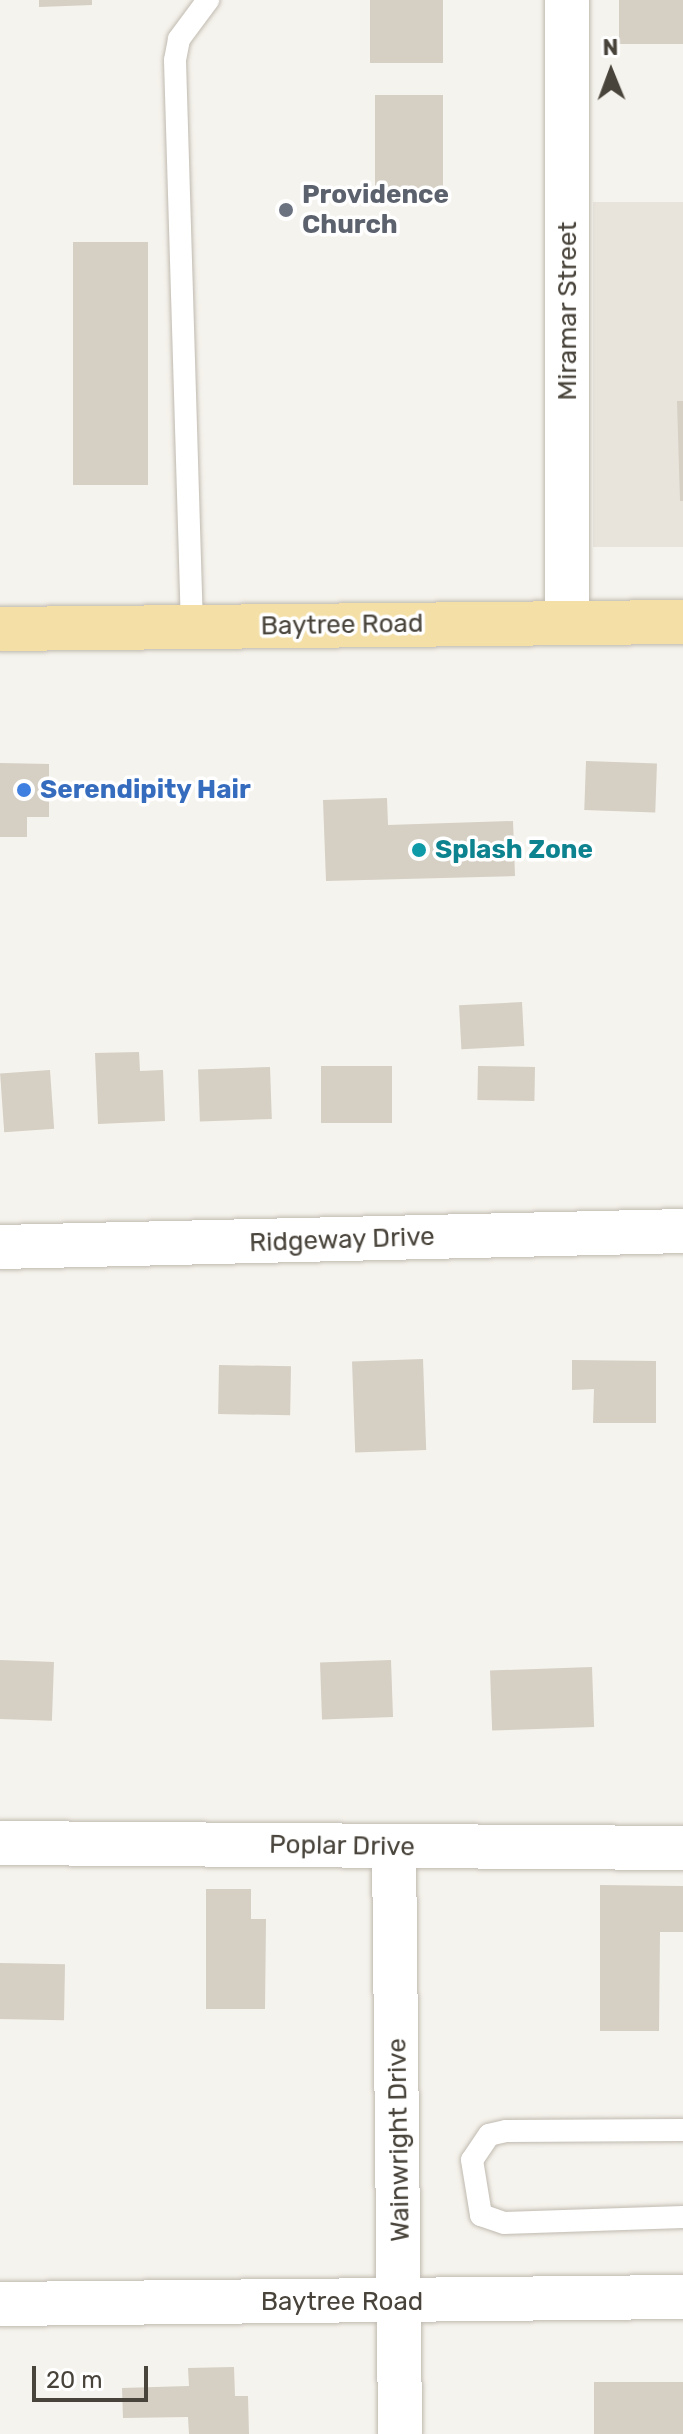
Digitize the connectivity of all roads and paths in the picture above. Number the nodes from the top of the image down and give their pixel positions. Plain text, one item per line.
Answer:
1 (208, 0) edge
2 (567, 0) edge
3 (683, 622) edge
4 (567, 623) junction
5 (192, 627) junction
6 (0, 629) edge
7 (683, 1231) edge
8 (0, 1247) edge
9 (0, 1843) edge
10 (394, 1847) junction
11 (683, 1848) edge
12 (683, 2130) edge
13 (683, 2217) edge
14 (683, 2297) edge
15 (401, 2301) junction
16 (0, 2304) edge
17 (400, 2434) edge

1 - 5 lane
2 - 4 street, Miramar Street
3 - 4 main road, Baytree Road
4 - 5 main road, Baytree Road
5 - 6 main road, Baytree Road
7 - 8 street, Ridgeway Drive
9 - 10 street, Poplar Drive
10 - 11 street, Poplar Drive
10 - 15 street, Wainwright Drive
12 - 13 lane
14 - 15 street, Baytree Road
15 - 16 street, Baytree Road
15 - 17 street, Wainwright Drive

